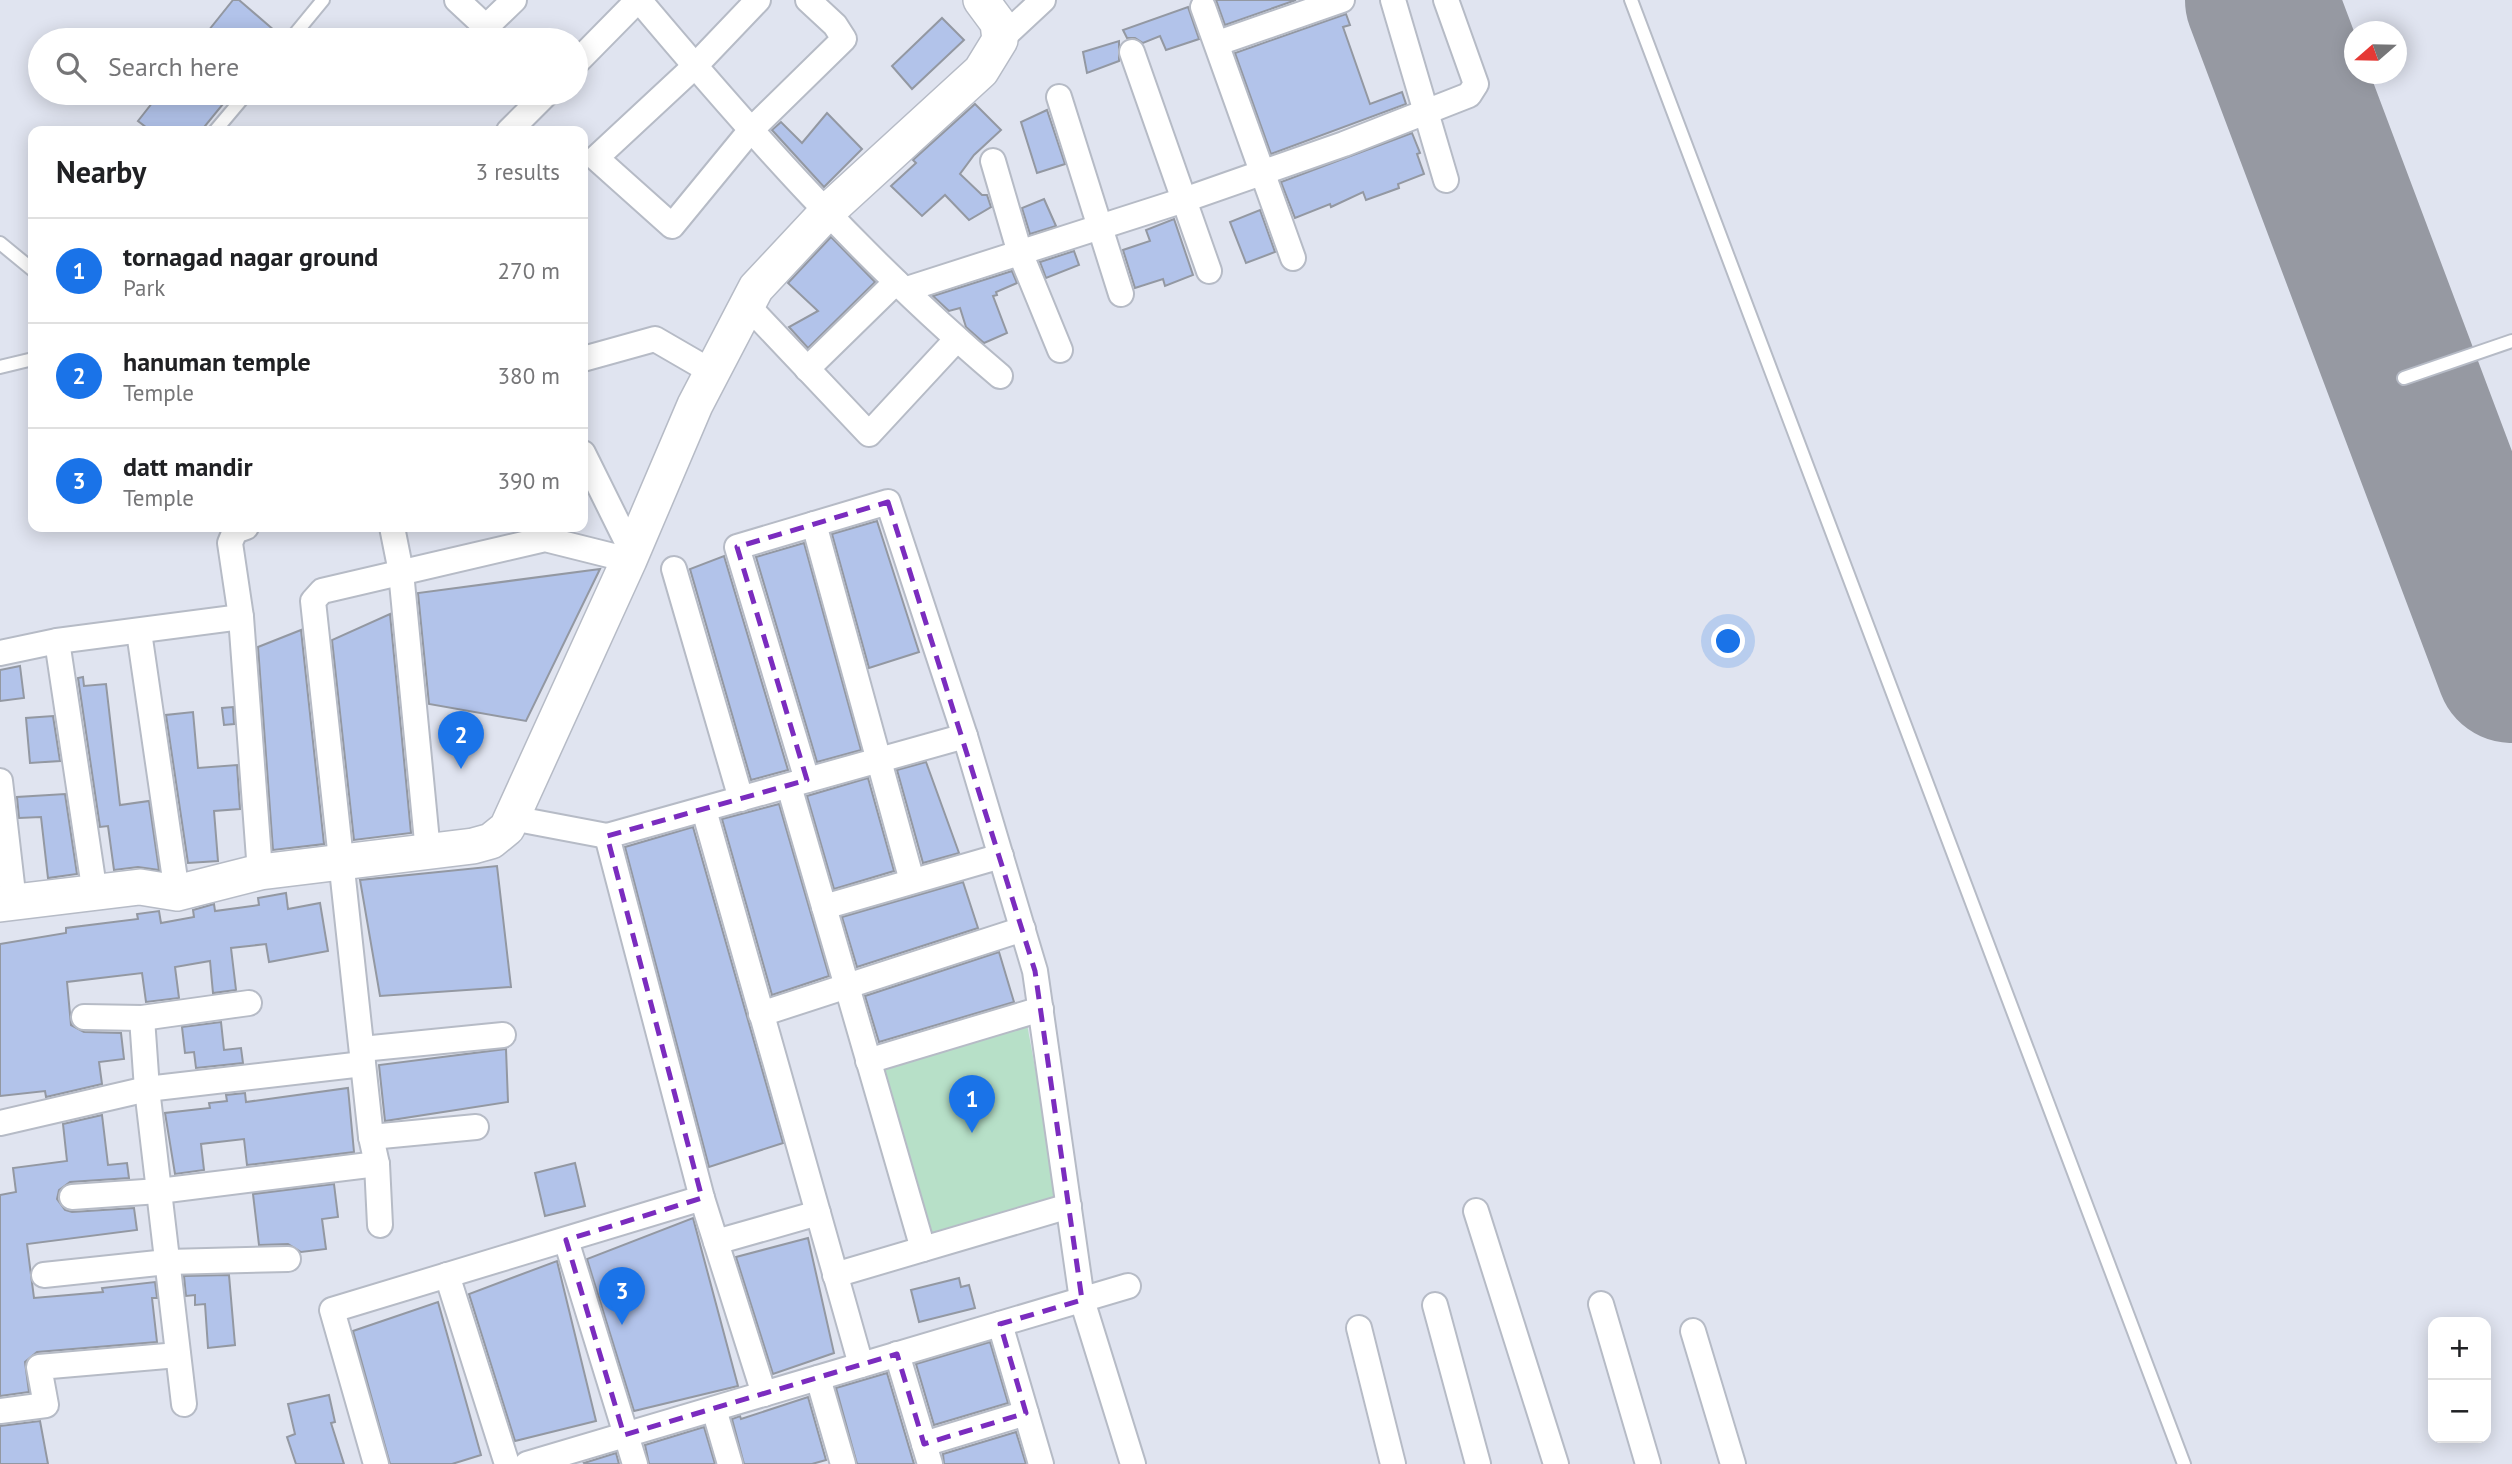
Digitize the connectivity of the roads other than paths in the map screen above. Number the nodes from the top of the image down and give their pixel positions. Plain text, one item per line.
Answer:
1 (323, 0) edge
2 (457, 0) edge
3 (514, 0) edge
4 (638, 0) edge
5 (758, 0) edge
6 (808, 0) edge
7 (981, 0) edge
8 (1043, 0) edge
9 (1342, 0) edge
10 (1393, 0) edge
11 (1446, 0) edge
12 (1631, 0) edge
13 (1203, 7) dead end
14 (300, 28) edge
15 (1000, 40) junction
16 (1218, 43) junction
17 (588, 51) edge
18 (1132, 52) dead end
19 (695, 66) junction
20 (1059, 97) dead end
21 (237, 105) edge
22 (535, 105) edge
23 (1426, 114) junction
24 (219, 126) edge
25 (514, 126) edge
26 (750, 131) junction
27 (993, 161) dead end
28 (1261, 171) junction
29 (1446, 180) dead end
30 (1184, 200) junction
31 (828, 211) junction
32 (1101, 226) junction
33 (0, 243) edge
34 (1019, 250) junction
35 (1293, 258) dead end
36 (28, 266) edge
37 (1209, 271) dead end
38 (901, 285) junction
39 (1121, 293) dead end
40 (747, 305) junction
41 (957, 339) junction
42 (2512, 341) edge
43 (1060, 351) dead end
44 (588, 358) edge
45 (28, 360) edge
46 (0, 367) edge
47 (807, 369) junction
48 (712, 372) junction
49 (1000, 376) dead end
50 (2404, 379) dead end
51 (588, 464) edge
52 (814, 524) junction
53 (236, 532) edge
54 (392, 532) edge
55 (631, 556) junction
56 (674, 569) dead end
57 (401, 572) junction
58 (241, 617) junction
59 (139, 632) junction
60 (57, 641) junction
61 (0, 653) edge
62 (965, 736) junction
63 (881, 760) junction
64 (0, 781) edge
65 (798, 783) junction
66 (741, 799) junction
67 (704, 810) junction
68 (512, 818) junction
69 (607, 836) junction
70 (428, 852) junction
71 (1001, 856) junction
72 (342, 862) junction
73 (260, 872) junction
74 (912, 881) junction
75 (177, 893) junction
76 (95, 894) junction
77 (7, 903) edge
78 (824, 907) junction
79 (1023, 929) junction
80 (847, 986) junction
81 (249, 1003) dead end
82 (1041, 1009) junction
83 (761, 1014) junction
84 (84, 1017) dead end
85 (142, 1018) junction
86 (503, 1035) dead end
87 (362, 1057) junction
88 (868, 1061) junction
89 (147, 1089) junction
90 (0, 1123) edge
91 (475, 1127) dead end
92 (371, 1137) junction
93 (377, 1164) junction
94 (159, 1191) junction
95 (72, 1197) dead end
96 (702, 1198) junction
97 (1069, 1206) junction
98 (1476, 1211) dead end
99 (818, 1213) junction
100 (380, 1225) dead end
101 (566, 1240) junction
102 (716, 1242) junction
103 (923, 1249) junction
104 (288, 1259) dead end
105 (167, 1262) junction
106 (44, 1275) dead end
107 (447, 1275) junction
108 (835, 1275) junction
109 (1128, 1286) dead end
110 (1082, 1300) junction
111 (1601, 1304) dead end
112 (1434, 1306) dead end
113 (1000, 1324) junction
114 (1359, 1328) dead end
115 (1693, 1331) dead end
116 (897, 1354) junction
117 (177, 1355) junction
118 (861, 1365) junction
119 (818, 1378) junction
120 (764, 1394) junction
121 (184, 1404) dead end
122 (714, 1409) junction
123 (0, 1411) edge
124 (1026, 1413) junction
125 (624, 1435) junction
126 (927, 1454) edge
127 (376, 1464) edge
128 (507, 1464) edge
129 (527, 1464) edge
130 (635, 1464) edge
131 (730, 1464) edge
132 (841, 1464) edge
133 (1041, 1464) edge
134 (1133, 1464) edge
135 (1393, 1464) edge
136 (1478, 1464) edge
137 (1556, 1464) edge
138 (1648, 1464) edge
139 (1733, 1464) edge
140 (2184, 1464) edge

1 - 14 lane
2 - 3 street
4 - 17 street
4 - 19 street
5 - 19 street
6 - 26 street
7 - 15 street
8 - 15 street
9 - 16 street
10 - 23 street
11 - 23 street
12 - 140 lane
13 - 16 street
15 - 31 street
16 - 28 street
18 - 30 street
19 - 26 street
19 - 26 street
20 - 32 street
21 - 24 lane
22 - 25 street
23 - 28 street
23 - 29 street
26 - 31 street
27 - 34 street
28 - 30 street
28 - 35 street
30 - 32 street
30 - 37 street
31 - 38 street
31 - 40 street
32 - 34 street
32 - 39 street
33 - 36 lane
34 - 38 street
34 - 43 street
38 - 41 street
38 - 47 street
40 - 47 street
40 - 48 street
41 - 47 street
41 - 49 street
42 - 50 lane
44 - 48 street
45 - 46 lane
48 - 55 street
51 - 55 street
52 - 62 street
52 - 63 street
52 - 65 street
53 - 58 street
54 - 57 street
55 - 57 street
55 - 68 street
56 - 66 street
57 - 70 street
57 - 72 street
58 - 59 street
58 - 73 street
59 - 60 street
59 - 75 street
60 - 61 street
60 - 76 street
62 - 63 street
62 - 71 street
63 - 65 street
63 - 74 street
64 - 77 street
65 - 66 street
65 - 78 street
66 - 67 street
67 - 69 street
67 - 83 street
68 - 69 street
68 - 70 street
69 - 96 street
70 - 72 street
71 - 74 street
71 - 79 street
72 - 73 street
72 - 87 street
73 - 75 street
74 - 78 street
75 - 76 street
76 - 77 street
78 - 80 street
79 - 80 street
79 - 82 street
80 - 83 street
80 - 88 street
81 - 85 street
82 - 88 street
82 - 97 street
83 - 99 street
84 - 85 street
85 - 89 street
86 - 87 street
87 - 89 street
87 - 92 street
88 - 103 street
89 - 90 street
89 - 94 street
91 - 92 street
92 - 93 street
93 - 94 street
93 - 100 street
94 - 95 street
94 - 105 street
96 - 101 street
96 - 102 street
97 - 103 street
97 - 110 street
98 - 137 street
99 - 102 street
99 - 108 street
101 - 107 street
101 - 125 street
102 - 120 street
103 - 108 street
104 - 105 street
105 - 106 street
105 - 117 street
107 - 127 street
107 - 128 street
108 - 118 street
109 - 110 street
110 - 113 street
110 - 134 street
111 - 138 street
112 - 136 street
113 - 116 street
113 - 124 street
114 - 135 street
115 - 139 street
116 - 118 street
116 - 126 street
117 - 121 street
117 - 123 street
118 - 119 street
119 - 120 street
119 - 132 street
120 - 122 street
122 - 125 street
122 - 131 street
124 - 126 street
124 - 133 street
125 - 129 street
125 - 130 street

